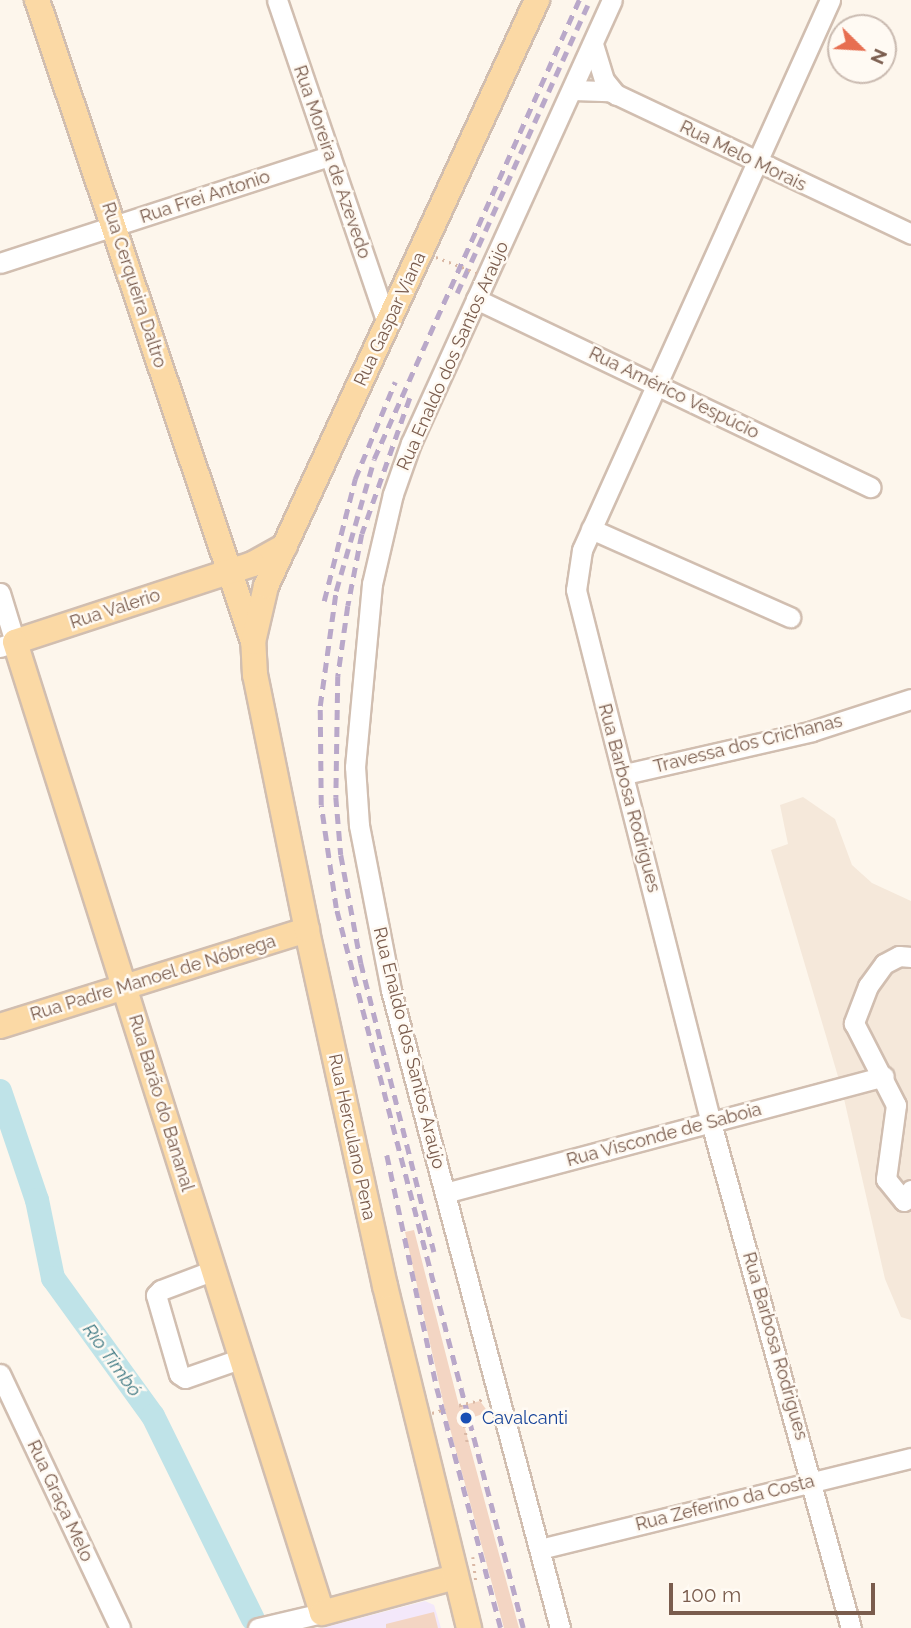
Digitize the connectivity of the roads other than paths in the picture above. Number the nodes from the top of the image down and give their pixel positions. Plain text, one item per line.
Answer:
1 (37, 0) edge
2 (277, 0) edge
3 (612, 0) edge
4 (830, 0) edge
5 (531, 4) edge
6 (593, 44) junction
7 (573, 90) junction
8 (616, 95) junction
9 (330, 156) junction
10 (757, 161) junction
11 (115, 226) junction
12 (911, 233) edge
13 (0, 264) edge
14 (476, 299) junction
15 (387, 324) junction
16 (655, 385) junction
17 (871, 487) dead end
18 (591, 529) junction
19 (285, 546) junction
20 (229, 570) junction
21 (0, 593) edge
22 (790, 617) dead end
23 (253, 642) junction
24 (8, 644) edge
25 (911, 699) edge
26 (625, 774) junction
27 (307, 930) junction
28 (911, 957) edge
29 (125, 988) junction
30 (0, 1026) edge
31 (884, 1076) junction
32 (711, 1123) junction
33 (445, 1193) junction
34 (909, 1202) edge
35 (214, 1270) junction
36 (242, 1358) junction
37 (0, 1374) edge
38 (911, 1458) edge
39 (813, 1481) junction
40 (540, 1549) junction
41 (456, 1577) junction
42 (322, 1613) junction
43 (120, 1628) edge
44 (258, 1628) edge
45 (469, 1628) edge
46 (560, 1628) edge
47 (851, 1628) edge

1 - 11 main road, Rua Cerqueira Daltro
2 - 9 street, Rua Moreira de Azevedo
3 - 6 street, Rua Enaldo dos Santos Araújo
4 - 10 street, Rua Barbosa Rodrigues
5 - 15 main road, Rua Gaspar Viana
6 - 7 street, Rua Enaldo dos Santos Araújo
6 - 8 street
7 - 8 street, Rua Melo Morais
7 - 14 street, Rua Enaldo dos Santos Araújo
8 - 10 street, Rua Melo Morais
9 - 11 street, Rua Frei Antonio
9 - 15 street, Rua Moreira de Azevedo
10 - 12 street, Rua Melo Morais
10 - 16 street, Rua Barbosa Rodrigues
11 - 13 street, Rua Frei Antonio
11 - 20 main road, Rua Cerqueira Daltro
14 - 16 street, Rua Américo Vespúcio
14 - 33 street, Rua Enaldo dos Santos Araújo
15 - 19 main road, Rua Gaspar Viana
16 - 17 street, Rua Américo Vespúcio
16 - 18 street, Rua Barbosa Rodrigues
18 - 22 street
18 - 26 street, Rua Barbosa Rodrigues
19 - 20 main road
19 - 23 main road, Rua Gaspar Viana
20 - 23 main road, Rua Cerqueira Daltro
20 - 24 main road, Rua Valerio
21 - 24 street, Rua Barão do Bananal
23 - 27 main road, Rua Herculano Pena
24 - 29 main road, Rua Barão do Bananal
25 - 26 street, Travessa dos Crichanas
26 - 32 street, Rua Barbosa Rodrigues
27 - 29 main road, Rua Padre Manoel de Nóbrega
27 - 41 main road, Rua Herculano Pena
28 - 31 street
29 - 30 main road, Rua Padre Manoel de Nóbrega
29 - 35 main road, Rua Barão do Bananal
31 - 32 street, Rua Visconde de Saboia
31 - 34 street
32 - 33 street, Rua Visconde de Saboia
32 - 39 street, Rua Barbosa Rodrigues
33 - 40 street, Rua Enaldo dos Santos Araújo
35 - 36 main road, Rua Barão do Bananal
35 - 36 street
36 - 42 main road, Rua Barão do Bananal
37 - 43 street, Rua Graça Melo
38 - 39 street, Rua Zeferino da Costa
39 - 40 street, Rua Zeferino da Costa
39 - 47 street, Rua Barbosa Rodrigues
40 - 46 street, Rua Enaldo dos Santos Araújo
41 - 42 main road
41 - 45 main road, Rua Herculano Pena
42 - 44 street

